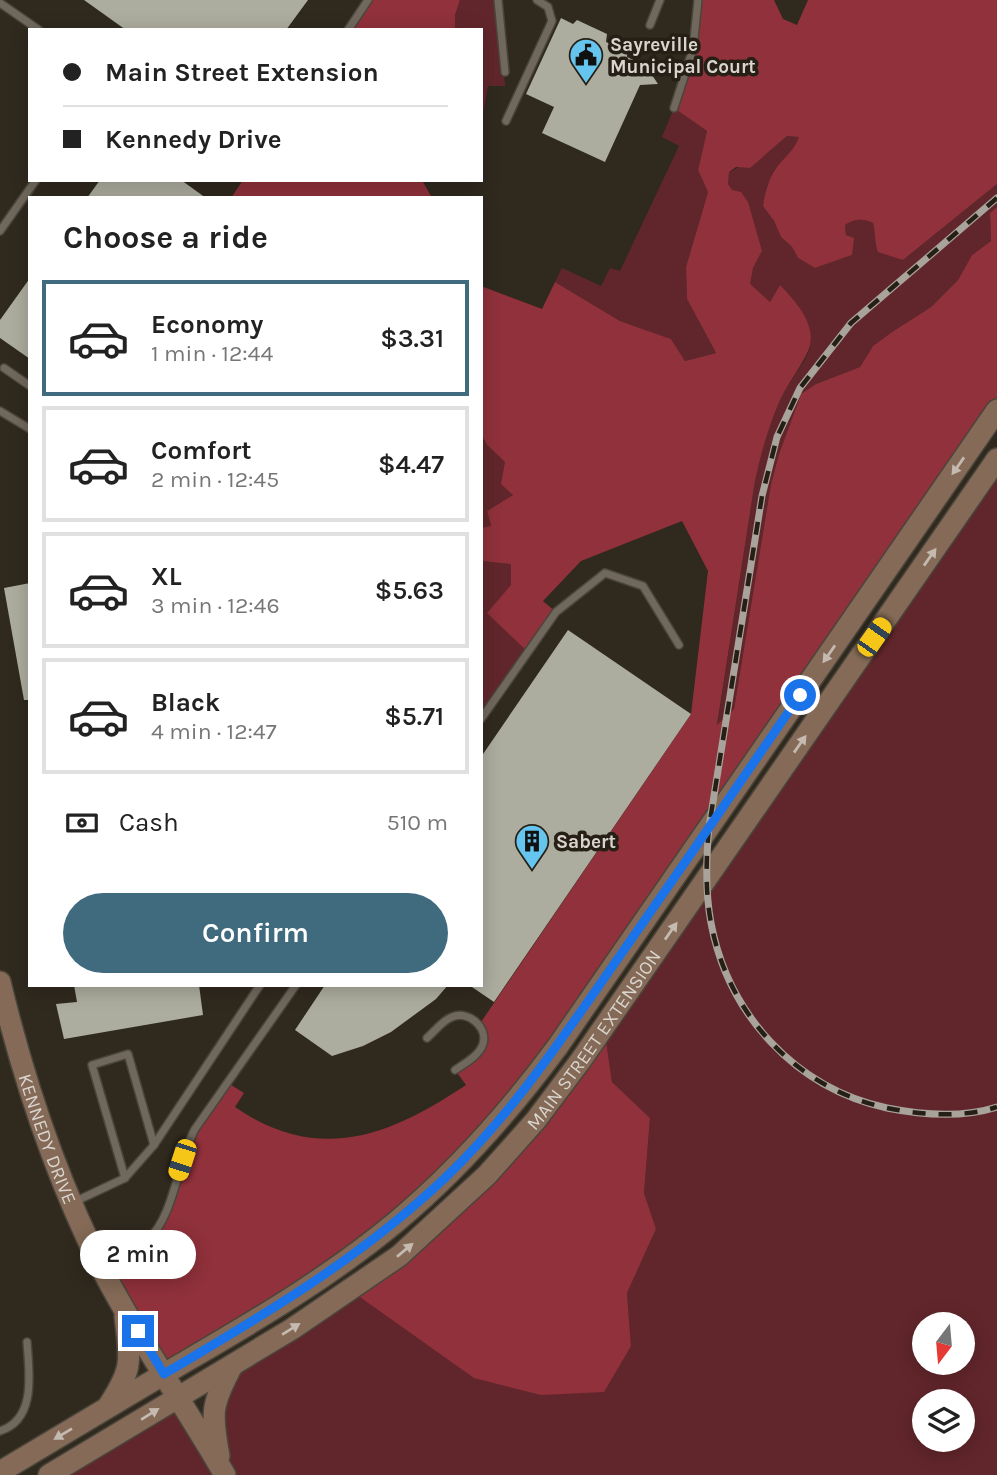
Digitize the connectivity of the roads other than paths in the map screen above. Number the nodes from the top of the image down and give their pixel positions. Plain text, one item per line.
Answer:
1 (368, 0) edge
2 (507, 0) edge
3 (537, 0) edge
4 (660, 0) edge
5 (698, 0) edge
6 (0, 3) edge
7 (498, 4) edge
8 (650, 25) dead end
9 (36, 28) edge
10 (349, 28) edge
11 (505, 72) dead end
12 (674, 108) dead end
13 (506, 121) dead end
14 (35, 182) edge
15 (0, 231) edge
16 (4, 368) dead end
17 (28, 385) edge
18 (997, 410) edge
19 (0, 411) edge
20 (28, 428) edge
21 (997, 459) edge
22 (679, 645) dead end
23 (483, 716) edge
24 (0, 982) edge
25 (259, 987) edge
26 (295, 987) edge
27 (6, 1031) edge
28 (427, 1038) dead end
29 (455, 1070) dead end
30 (154, 1145) junction
31 (125, 1178) junction
32 (72, 1203) junction
33 (100, 1264) junction
34 (124, 1307) junction
35 (27, 1342) dead end
36 (233, 1365) junction
37 (164, 1374) junction
38 (178, 1397) junction
39 (107, 1408) junction
40 (0, 1431) edge
41 (0, 1472) edge
42 (223, 1472) edge
43 (49, 1475) edge

1 - 10 lane
2 - 7 lane
3 - 13 lane
4 - 8 lane
5 - 12 lane
6 - 9 lane
7 - 11 lane
14 - 15 lane
16 - 17 lane
18 -> 37 main road, MAIN STREET EXTENSION
19 - 20 lane
36 -> 21 main road, MAIN STREET EXTENSION
22 - 23 lane
24 - 27 main road, KENNEDY DRIVE
25 - 30 lane
26 - 33 lane
27 - 32 main road, KENNEDY DRIVE
28 - 29 lane
30 - 31 lane
30 - 31 lane
31 - 32 lane
32 - 33 main road, KENNEDY DRIVE
33 - 34 main road, KENNEDY DRIVE
34 - 37 main road, KENNEDY DRIVE
34 - 39 main road
35 - 40 lane
36 - 38 main road, MAIN STREET EXTENSION
36 - 42 main road
37 - 38 main road, KENNEDY DRIVE
37 - 39 main road, MAIN STREET EXTENSION
38 - 42 main road, KENNEDY DRIVE
43 -> 38 main road, MAIN STREET EXTENSION
39 -> 41 main road, MAIN STREET EXTENSION

